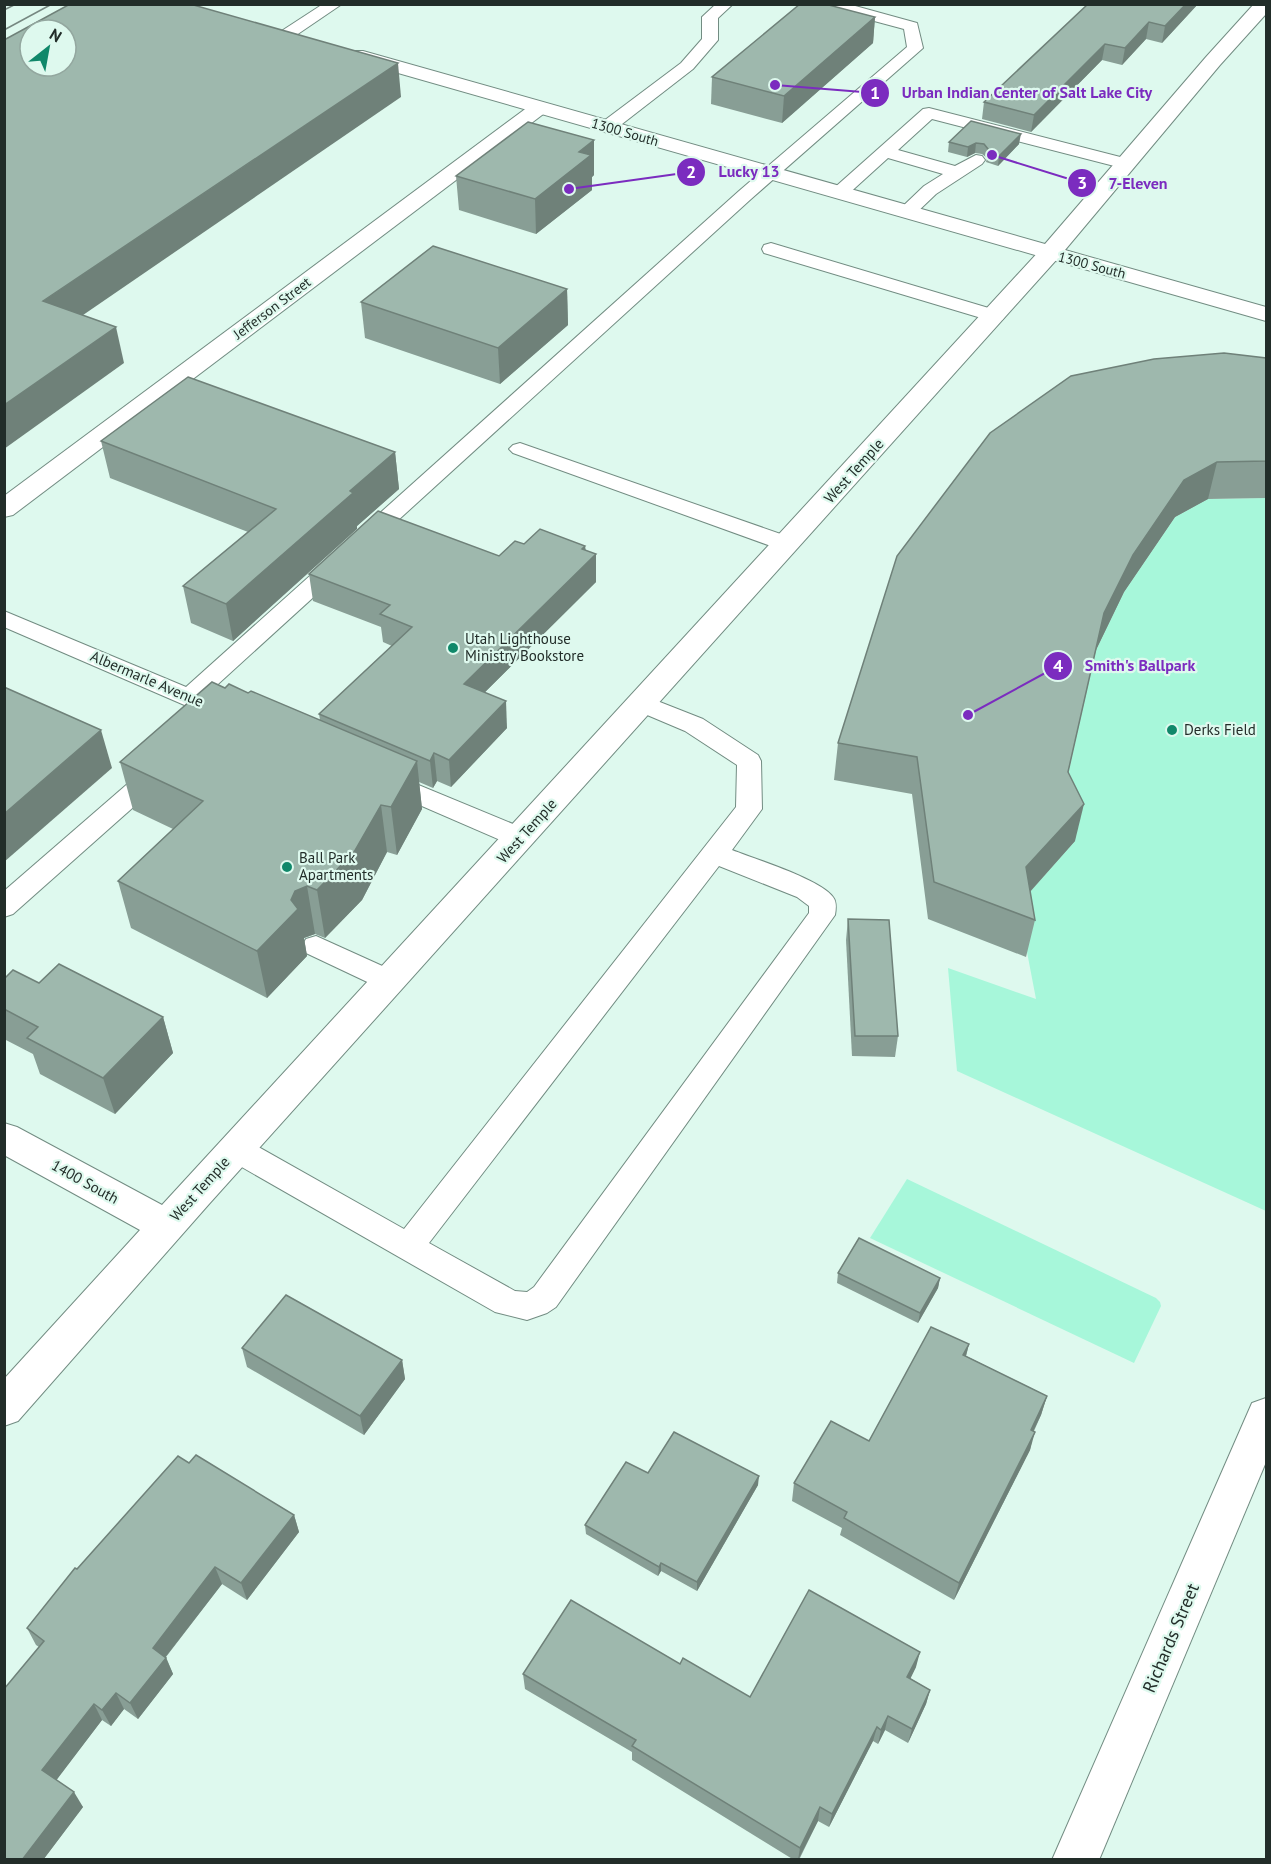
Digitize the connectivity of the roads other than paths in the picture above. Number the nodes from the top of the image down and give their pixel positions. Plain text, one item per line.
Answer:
1 (335, 4) edge
2 (726, 4) edge
3 (828, 4) edge
4 (1265, 4) edge
5 (265, 29) edge
6 (286, 35) junction
7 (308, 42) edge
8 (331, 48) edge
9 (539, 108) junction
10 (607, 127) junction
11 (1004, 132) junction
12 (990, 145) edge
13 (885, 152) junction
14 (976, 160) dead end
15 (1126, 164) junction
16 (957, 172) junction
17 (769, 173) junction
18 (839, 193) junction
19 (907, 212) junction
20 (771, 249) dead end
21 (1050, 253) junction
22 (1266, 314) edge
23 (995, 316) junction
24 (520, 449) dead end
25 (4, 509) edge
26 (787, 544) junction
27 (4, 618) edge
28 (189, 697) junction
29 (642, 703) junction
30 (215, 720) edge
31 (171, 759) edge
32 (362, 771) edge
33 (521, 838) junction
34 (714, 853) junction
35 (4, 907) edge
36 (316, 946) dead end
37 (390, 981) junction
38 (4, 1137) edge
39 (236, 1149) junction
40 (166, 1226) junction
41 (408, 1247) junction
42 (4, 1407) edge
43 (1266, 1416) edge
44 (1075, 1860) edge

1 - 6 lane
2 - 10 lane
3 - 17 lane
4 - 15 street, West Temple
5 - 6 street
6 - 7 street
8 - 9 street, 1300 South
9 - 10 street, 1300 South
9 - 25 street, Jefferson Street
10 - 17 street, 1300 South
11 - 12 lane
11 - 13 lane
11 - 15 lane
13 - 16 lane
13 - 18 lane
14 - 16 lane
15 - 21 street, West Temple
16 - 19 lane
17 - 18 street, 1300 South
17 - 28 lane
18 - 19 street, 1300 South
19 - 21 street, 1300 South
20 - 23 lane
21 - 22 street, 1300 South
21 - 23 street, West Temple
23 - 26 street, West Temple
24 - 26 lane
26 - 29 street, West Temple
27 - 28 lane, Albermarle Avenue
28 - 30 lane, Albermarle Avenue
29 - 33 street, West Temple
29 - 34 lane
31 - 35 lane
32 - 33 lane
33 - 37 street, West Temple
34 - 41 lane
34 - 41 lane
36 - 37 lane
37 - 39 street, West Temple
38 - 40 street, 1400 South
39 - 40 street, West Temple
39 - 41 lane
40 - 42 street, West Temple
43 - 44 street, Richards Street

